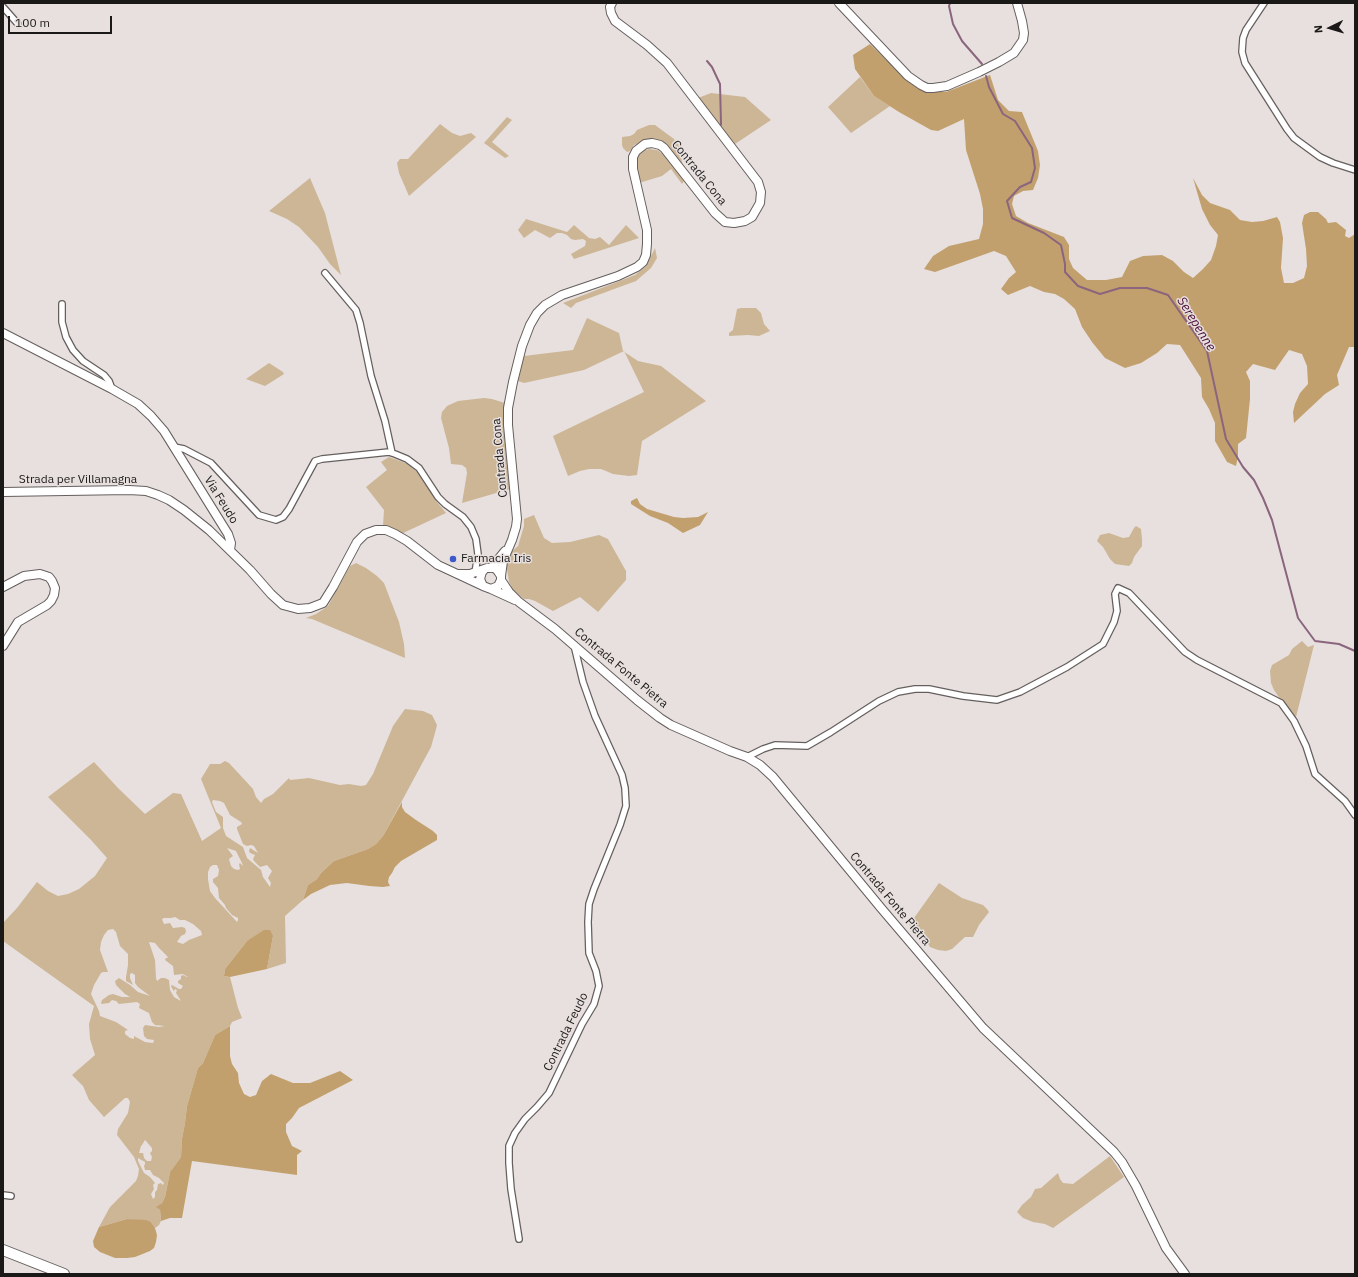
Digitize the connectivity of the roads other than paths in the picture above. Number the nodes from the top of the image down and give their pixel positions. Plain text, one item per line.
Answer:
1 (612, 3) edge
2 (839, 3) edge
3 (1016, 3) edge
4 (1264, 3) edge
5 (3, 7) edge
6 (18, 24) dead end
7 (1355, 170) edge
8 (325, 274) dead end
9 (62, 304) dead end
10 (3, 333) edge
11 (112, 389) junction
12 (174, 447) junction
13 (392, 453) junction
14 (3, 492) edge
15 (508, 547) junction
16 (230, 550) junction
17 (487, 569) junction
18 (475, 573) junction
19 (454, 574) junction
20 (501, 578) junction
21 (483, 586) junction
22 (3, 587) edge
23 (492, 589) junction
24 (519, 602) junction
25 (574, 645) junction
26 (3, 646) edge
27 (747, 757) junction
28 (1355, 814) edge
29 (3, 1195) edge
30 (11, 1196) dead end
31 (519, 1239) dead end
32 (3, 1250) edge
33 (64, 1274) edge
34 (1185, 1274) edge

1 - 15 main road, Contrada Cona
2 - 3 main road
4 - 7 street
5 - 6 street
8 - 13 street
9 - 11 street
10 - 11 main road, Via Feudo
11 - 12 main road, Via Feudo
12 - 13 street
12 - 16 main road, Via Feudo
13 - 18 street
14 - 16 main road, Strada per Villamagna
15 - 17 main road, Contrada Cona
15 - 20 main road, Contrada Cona
16 - 19 main road
17 - 18 main road
17 - 20 main road
17 - 21 main road
18 - 19 main road
19 - 21 main road
20 - 23 main road
20 - 24 main road
21 - 23 main road
22 - 26 main road
23 - 24 main road
24 - 25 main road, Contrada Fonte Pietra
25 - 27 main road, Contrada Fonte Pietra
25 - 31 street, Contrada Feudo
27 - 28 street
27 - 34 main road, Contrada Fonte Pietra
29 - 30 street
32 - 33 highway

